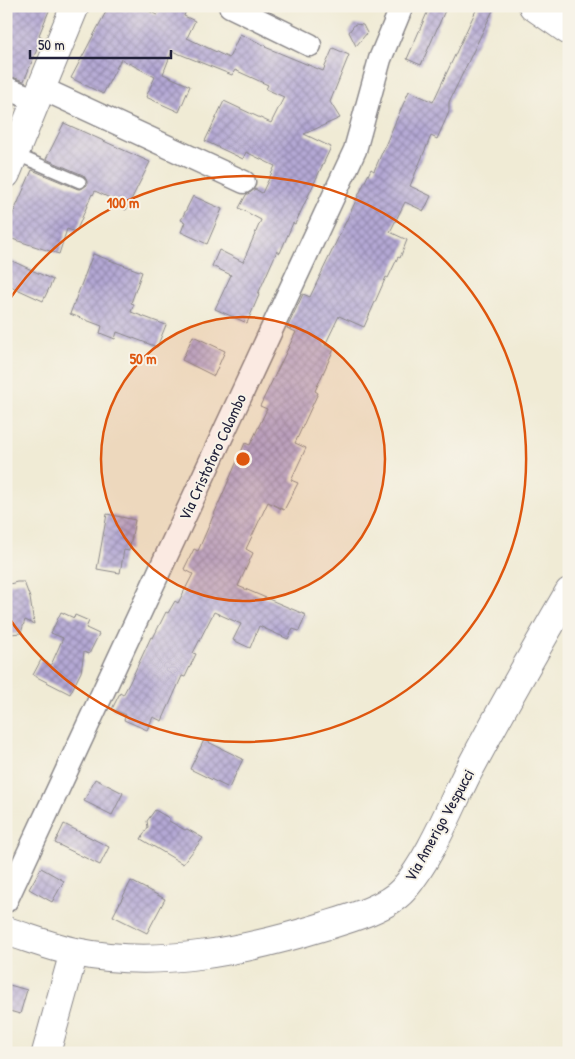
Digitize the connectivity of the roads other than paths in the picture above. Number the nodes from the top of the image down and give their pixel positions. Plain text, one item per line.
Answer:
1 (75, 6) edge
2 (230, 6) edge
3 (402, 6) edge
4 (533, 6) edge
5 (569, 31) edge
6 (310, 44) dead end
7 (6, 88) edge
8 (39, 94) junction
9 (10, 164) edge
10 (80, 182) dead end
11 (244, 182) dead end
12 (569, 592) edge
13 (6, 900) edge
14 (6, 931) edge
15 (74, 952) junction
16 (46, 1053) edge

1 - 8 street
2 - 6 street
3 - 13 street, Via Cristoforo Colombo
4 - 5 street
7 - 8 street
8 - 9 street
8 - 11 street
9 - 10 lane
12 - 15 street, Via Amerigo Vespucci
14 - 15 street, Via Amerigo Vespucci
15 - 16 street

